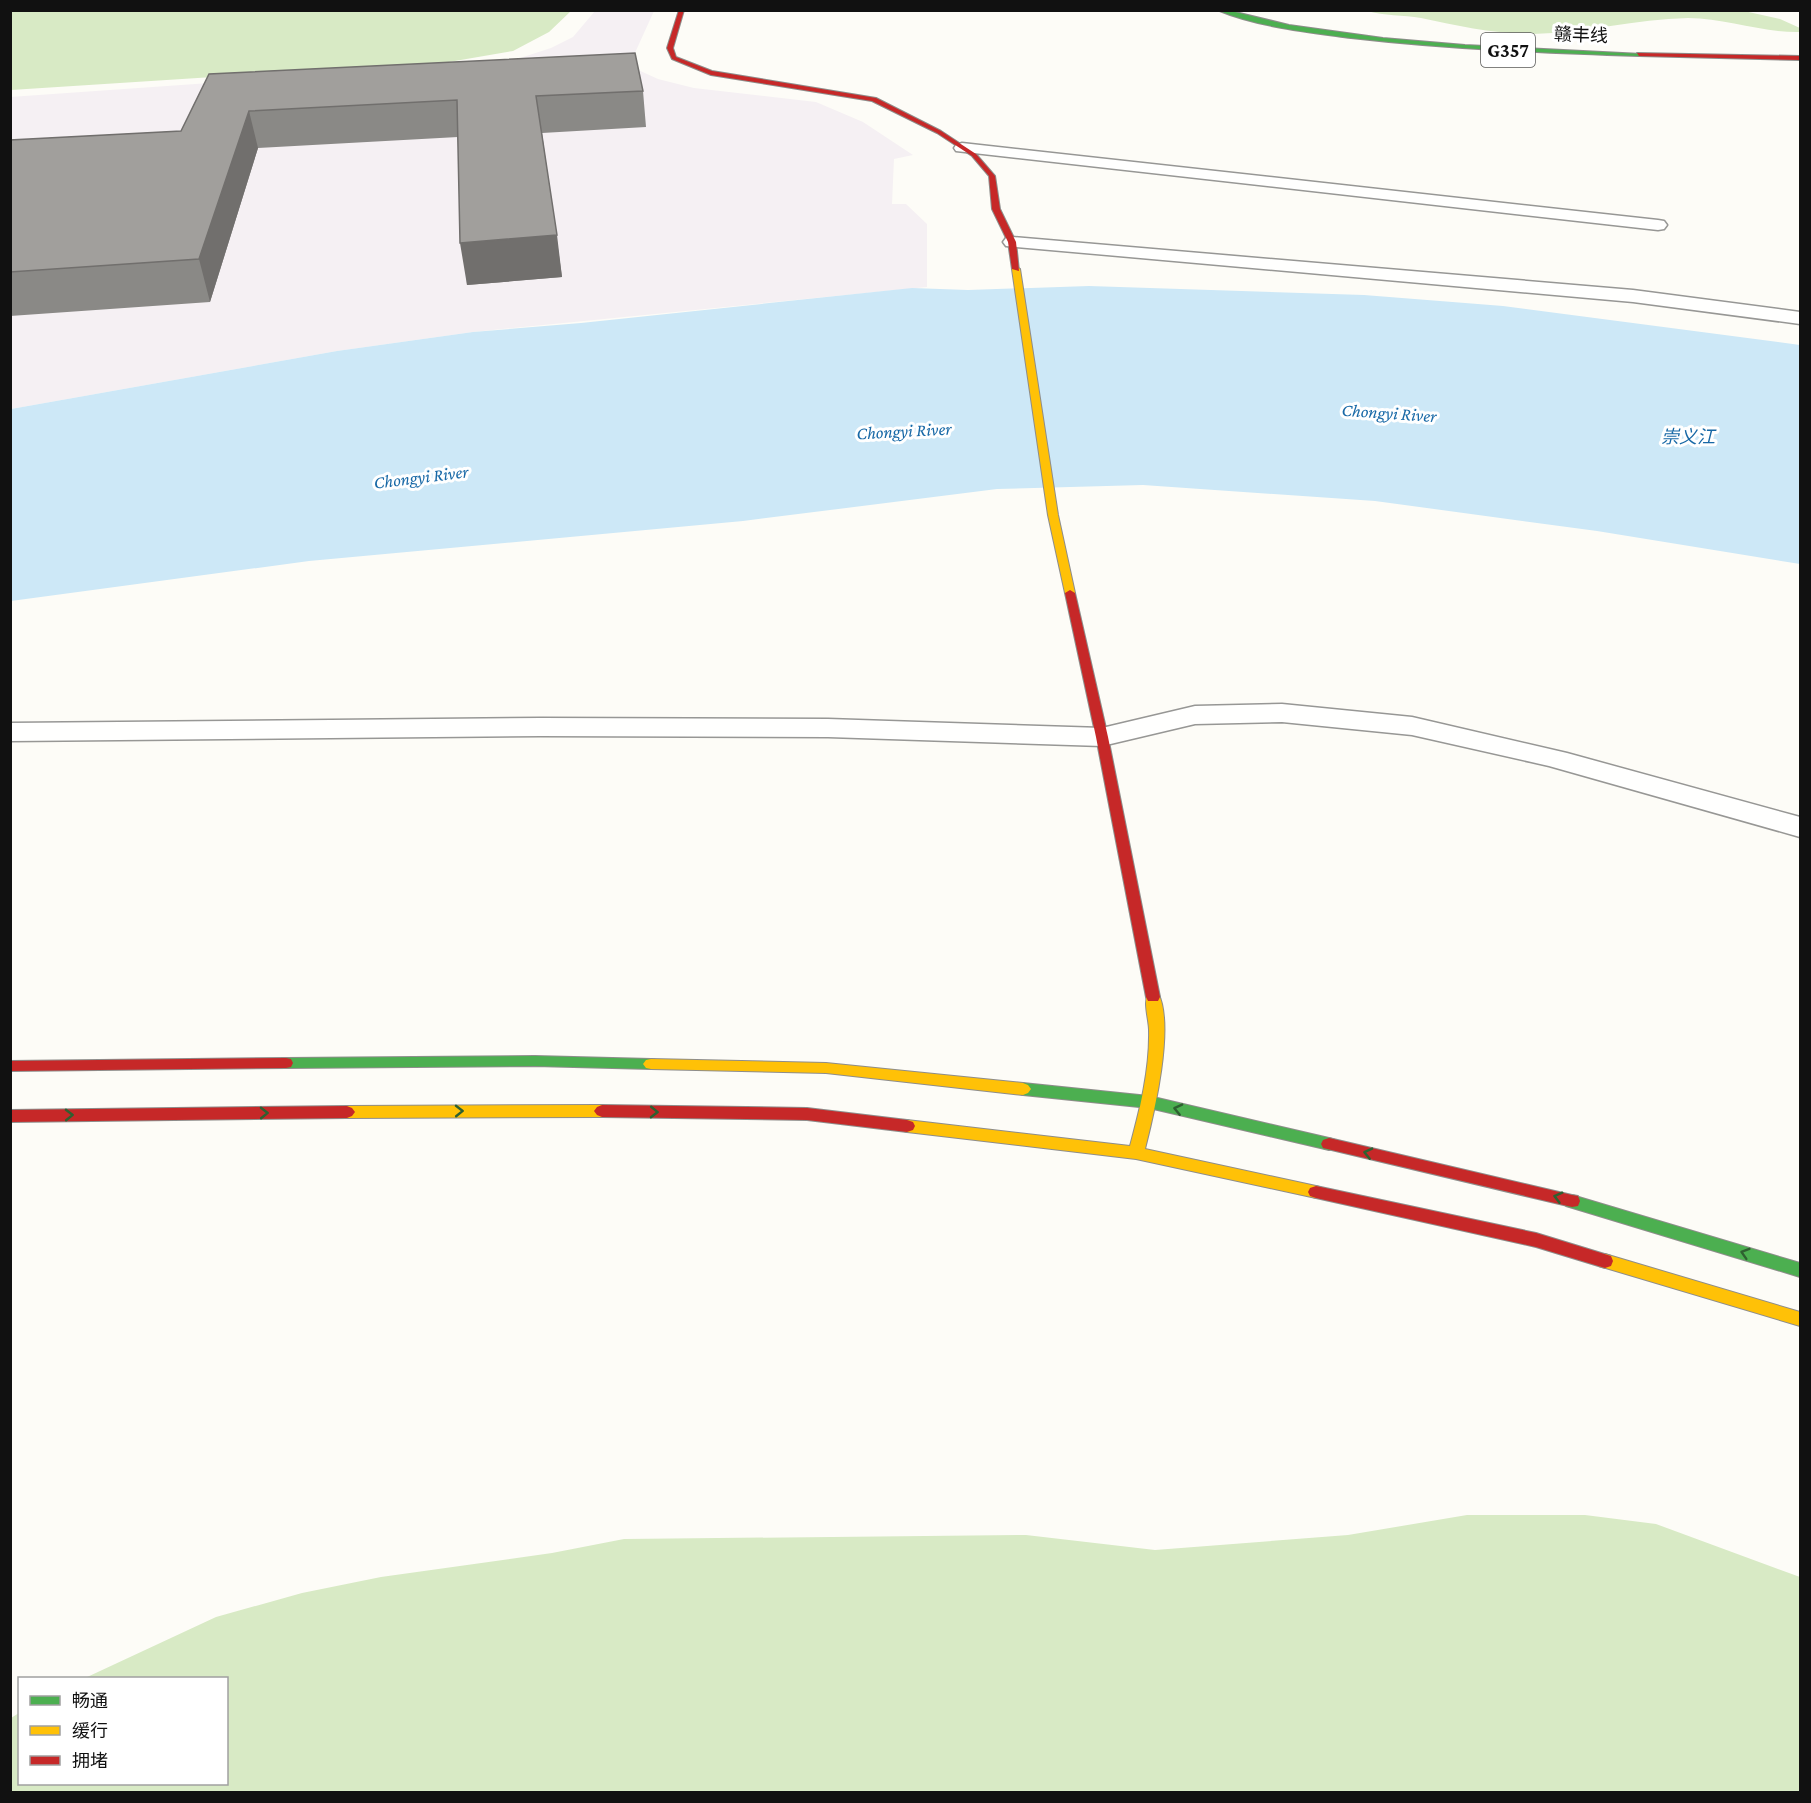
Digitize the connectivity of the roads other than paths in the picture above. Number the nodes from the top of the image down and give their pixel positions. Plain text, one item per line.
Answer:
1 (682, 10) edge
2 (1219, 10) edge
3 (1800, 58) edge
4 (962, 148) junction
5 (1658, 225) dead end
6 (1012, 242) junction
7 (1800, 318) edge
8 (10, 732) edge
9 (1102, 737) junction
10 (1800, 827) edge
11 (10, 1066) edge
12 (1149, 1102) junction
13 (10, 1116) edge
14 (1136, 1153) junction
15 (1800, 1270) edge
16 (1800, 1319) edge

1 - 4 main road
2 - 3 main road, 赣丰线 / G357
4 - 5 street
4 - 6 main road
6 - 7 street
6 - 9 main road
8 - 9 street
9 - 10 street
9 - 12 main road
11 - 12 main road
12 - 14 main road
15 -> 12 main road
13 -> 14 main road
14 - 16 main road

